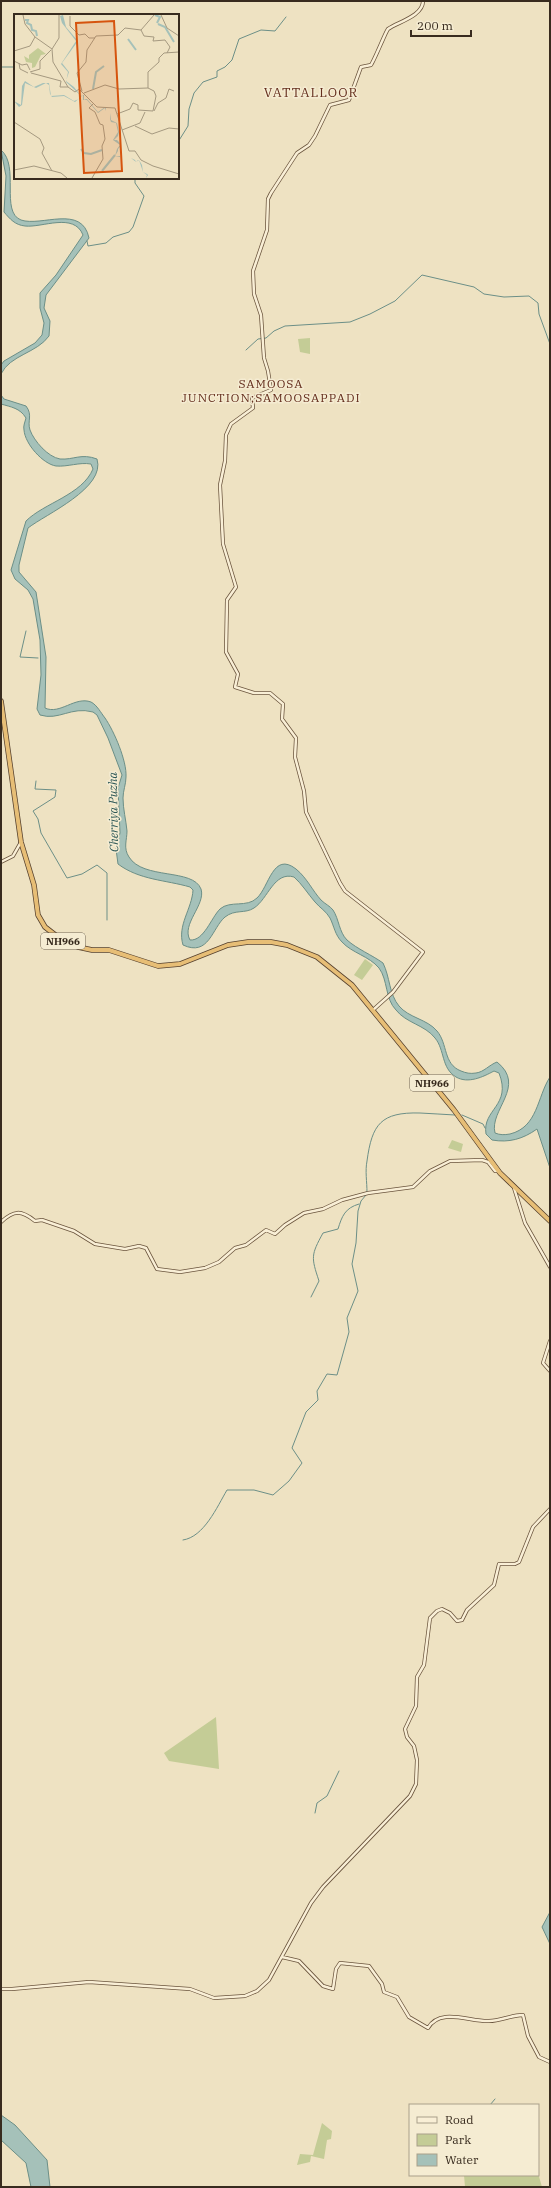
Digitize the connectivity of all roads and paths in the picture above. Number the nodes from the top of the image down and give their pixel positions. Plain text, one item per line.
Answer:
1 (423, 1) edge
2 (1, 701) edge
3 (21, 842) junction
4 (1, 862) edge
5 (372, 1010) junction
6 (498, 1171) junction
7 (514, 1188) junction
8 (550, 1221) edge
9 (1, 1222) edge
10 (550, 1267) edge
11 (550, 1341) edge
12 (550, 1371) edge
13 (550, 1509) edge
14 (282, 1956) junction
15 (1, 1989) edge
16 (550, 2062) edge

1 - 5 main road
2 - 3 highway, NH966
3 - 4 main road
3 - 5 highway, NH966
5 - 6 highway, NH966
6 - 7 highway, NH966
6 - 9 main road
7 - 8 highway, NH966
7 - 10 main road
11 - 12 main road
13 - 14 main road
14 - 15 main road
14 - 16 main road

